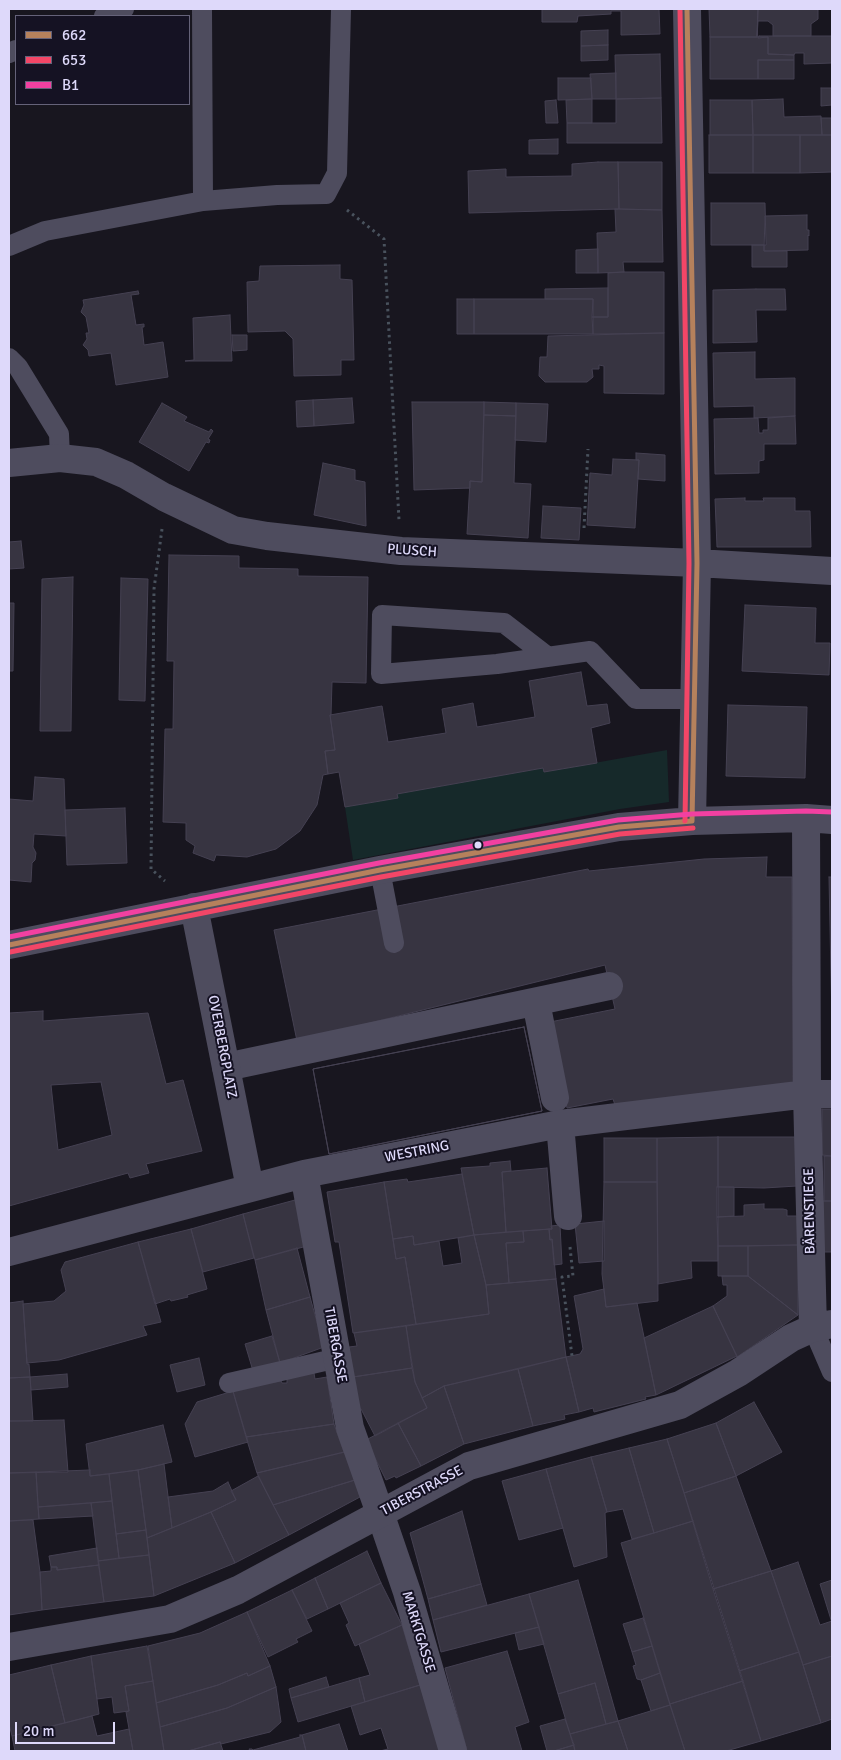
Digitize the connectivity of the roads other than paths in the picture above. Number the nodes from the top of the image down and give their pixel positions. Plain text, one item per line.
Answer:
1 (124, 9) edge
2 (202, 9) edge
3 (341, 9) edge
4 (687, 9) edge
5 (107, 15) edge
6 (203, 201) junction
7 (9, 246) edge
8 (9, 358) edge
9 (60, 458) junction
10 (9, 463) edge
11 (697, 563) junction
12 (832, 571) edge
13 (548, 657) junction
14 (694, 699) junction
15 (806, 818) junction
16 (692, 820) junction
17 (832, 820) edge
18 (380, 870) junction
19 (194, 907) junction
20 (394, 943) dead end
21 (9, 945) edge
22 (609, 986) dead end
23 (536, 1002) junction
24 (226, 1067) junction
25 (820, 1094) edge
26 (555, 1098) dead end
27 (560, 1124) junction
28 (304, 1174) junction
29 (250, 1188) junction
30 (568, 1216) road end
31 (9, 1252) edge
32 (823, 1326) edge
33 (338, 1358) junction
34 (832, 1372) edge
35 (229, 1382) dead end
36 (380, 1513) junction
37 (9, 1647) edge
38 (454, 1751) edge

1 - 5 lane
2 - 6 lane
3 - 6 lane
4 - 11 street
6 - 7 lane
8 - 9 lane
9 - 10 street, PLUSCH
9 - 11 street, PLUSCH
11 - 12 street, PLUSCH
11 - 14 street
13 - 13 lane
13 - 14 lane
14 - 16 street
15 - 16 street
15 - 17 street
15 - 25 street, BÄRENSTIEGE
16 - 18 street
18 - 19 street
18 - 20 lane
19 - 21 street
19 - 24 street, OVERBERGPLATZ
22 - 23 street
23 - 24 street
23 - 26 street
24 - 29 street, OVERBERGPLATZ
25 - 27 street, WESTRING
25 - 32 street, BÄRENSTIEGE
27 - 28 street, WESTRING
27 - 30 street
28 - 29 street, WESTRING
28 - 33 street, TIBERGASSE
29 - 31 street, WESTRING
32 - 34 lane
32 - 36 street, TIBERSTRASSE
33 - 35 lane
33 - 36 street, TIBERGASSE
36 - 37 street, TIBERSTRASSE
36 - 38 street, MARKTGASSE

